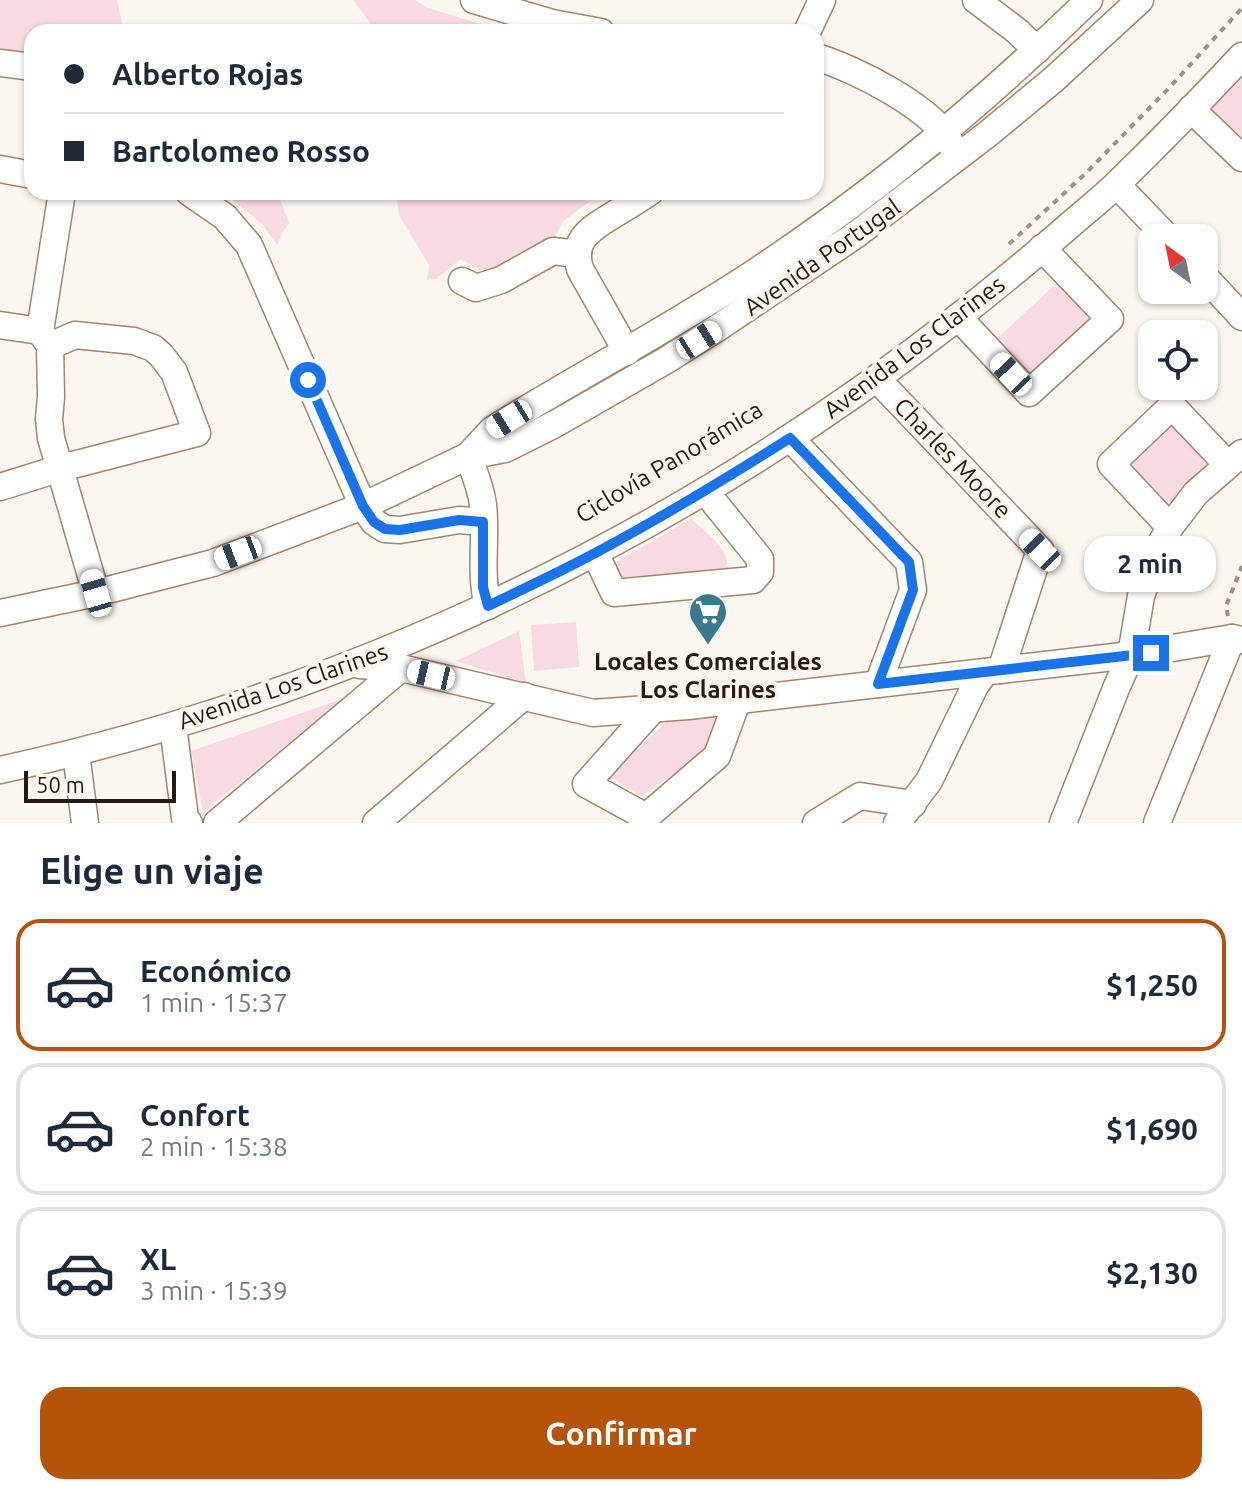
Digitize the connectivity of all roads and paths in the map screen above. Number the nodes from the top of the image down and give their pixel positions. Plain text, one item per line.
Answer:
1 (474, 0) edge
2 (822, 0) edge
3 (976, 0) edge
4 (1089, 0) edge
5 (1140, 0) edge
6 (1242, 8) edge
7 (557, 24) edge
8 (811, 24) edge
9 (1037, 50) junction
10 (1242, 56) edge
11 (824, 60) edge
12 (0, 63) edge
13 (24, 66) edge
14 (1191, 109) junction
15 (943, 132) junction
16 (1242, 158) edge
17 (954, 162) junction
18 (0, 169) edge
19 (24, 174) edge
20 (1117, 185) junction
21 (61, 200) edge
22 (201, 200) edge
23 (637, 200) edge
24 (1155, 224) edge
25 (1005, 248) dead end
26 (1042, 248) junction
27 (578, 254) junction
28 (462, 281) dead end
29 (1218, 291) edge
30 (958, 317) junction
31 (1242, 317) edge
32 (0, 325) edge
33 (45, 338) junction
34 (627, 352) junction
35 (877, 379) junction
36 (790, 438) junction
37 (468, 456) junction
38 (1235, 459) edge
39 (61, 468) junction
40 (0, 487) edge
41 (705, 491) junction
42 (363, 506) junction
43 (483, 522) junction
44 (1170, 527) junction
45 (595, 553) junction
46 (1242, 566) edge
47 (96, 593) junction
48 (488, 606) junction
49 (0, 613) edge
50 (1237, 639) edge
51 (1131, 655) junction
52 (352, 665) junction
53 (401, 668) junction
54 (993, 671) junction
55 (878, 684) junction
56 (524, 696) junction
57 (738, 699) junction
58 (653, 709) junction
59 (173, 726) junction
60 (76, 753) junction
61 (0, 770) edge
62 (905, 813) edge
63 (383, 817) edge
64 (85, 823) edge
65 (189, 823) edge
66 (217, 823) edge
67 (415, 823) edge
68 (816, 823) edge
69 (1063, 823) edge
70 (1157, 823) edge

1 - 7 street
2 - 8 street
3 - 9 street
4 - 9 street, Avenida Portugal
5 - 17 street, Avenida Portugal
6 - 25 path
9 - 15 street, Avenida Portugal
10 - 14 street, Avenida Los Clarines
11 - 15 street
12 - 13 street
14 - 16 street
14 - 20 street, Avenida Los Clarines
15 - 17 street
15 - 34 street, Avenida Portugal
17 - 37 street, Avenida Portugal
18 - 19 street
20 - 24 street
20 - 26 street, Avenida Los Clarines
21 - 33 street
22 - 42 street
23 - 27 street
26 - 30 street, Avenida Los Clarines
26 - 30 street
27 - 28 street
27 - 34 street
29 - 31 street
30 - 35 street, Avenida Los Clarines
32 - 33 street
33 - 39 street
33 - 39 street
34 - 37 street, Avenida Portugal
35 - 36 street, Avenida Los Clarines
35 - 54 street, Charles Moore
36 - 41 street, Avenida Los Clarines
36 - 55 street
37 - 42 street, Avenida Portugal
37 - 43 street
38 - 44 street
38 - 44 street
39 - 40 street
39 - 47 street
41 - 45 street, Avenida Los Clarines
41 - 45 street
42 - 43 street
42 - 47 street, Avenida Portugal
43 - 48 street
44 - 51 street
45 - 48 street, Avenida Los Clarines
46 - 50 path
47 - 49 street, Avenida Portugal
48 - 52 street, Avenida Los Clarines
50 - 51 street
50 - 70 street
51 - 54 street
51 - 69 street
52 - 53 street
52 - 59 street, Avenida Los Clarines
53 - 56 street
53 - 66 street
54 - 55 street
54 - 62 street
55 - 57 street
56 - 58 street
56 - 63 street
57 - 58 street
57 - 58 street
59 - 60 street, Avenida Los Clarines
59 - 65 street
60 - 61 street, Avenida Los Clarines
60 - 64 street
62 - 68 street
63 - 67 street

